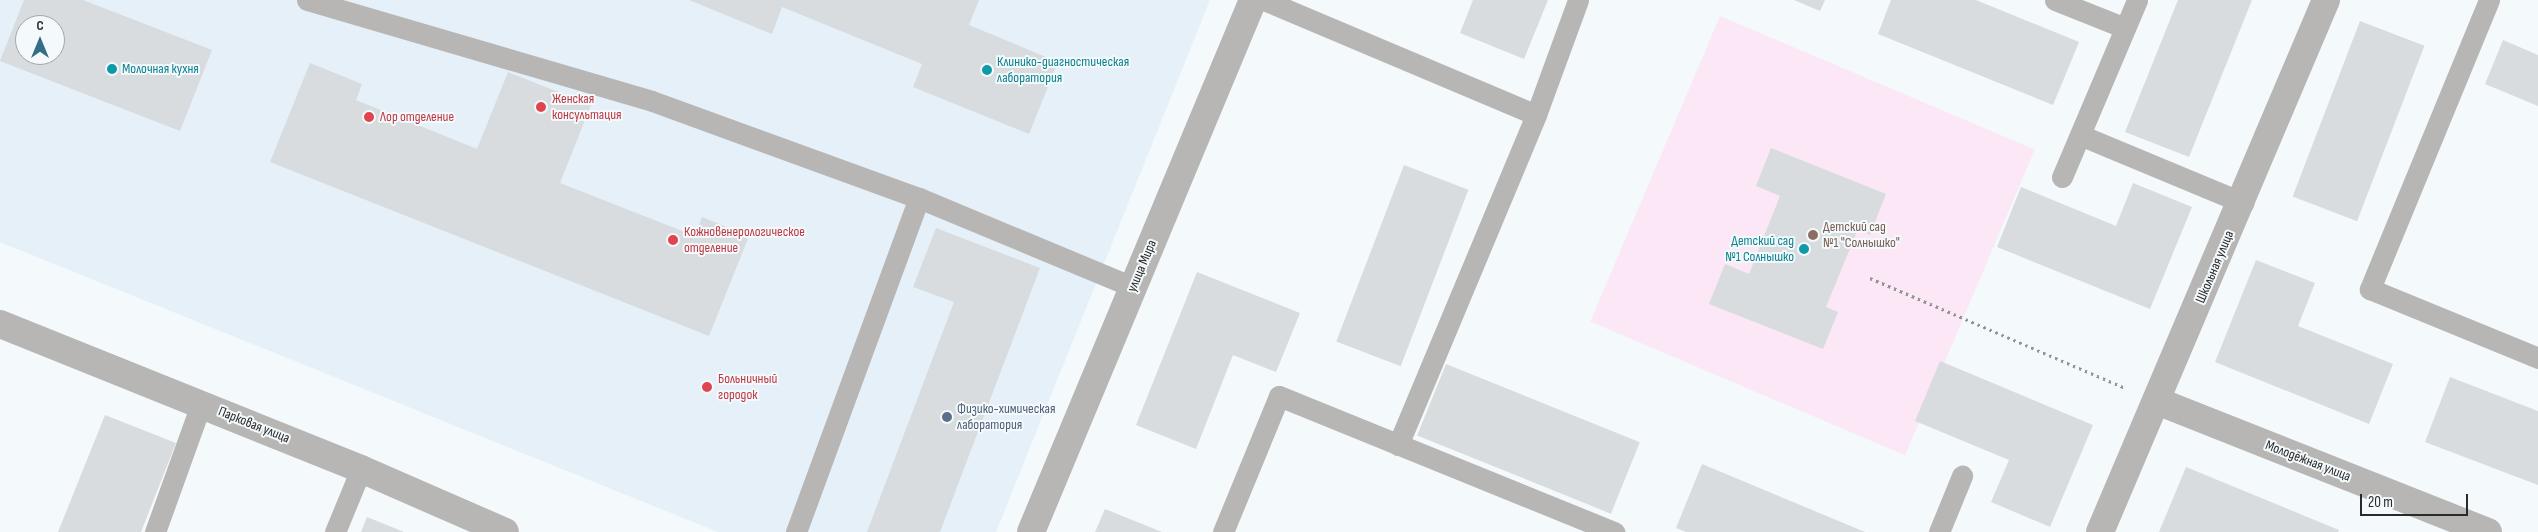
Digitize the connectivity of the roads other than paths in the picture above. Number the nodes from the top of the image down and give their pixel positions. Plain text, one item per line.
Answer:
1 (307, 0) edge
2 (1253, 0) edge
3 (1264, 0) edge
4 (1578, 0) edge
5 (2055, 0) edge
6 (2137, 0) edge
7 (2326, 0) edge
8 (2489, 0) edge
9 (2125, 28) junction
10 (1536, 115) junction
11 (2080, 135) junction
12 (2062, 177) dead end
13 (919, 198) junction
14 (2243, 203) junction
15 (1133, 288) junction
16 (0, 324) edge
17 (2538, 358) edge
18 (2157, 401) junction
19 (200, 404) junction
20 (1398, 445) junction
21 (361, 469) junction
22 (1962, 476) dead end
23 (1944, 530) edge
24 (155, 532) edge
25 (335, 532) edge
26 (505, 532) edge
27 (796, 532) edge
28 (1031, 532) edge
29 (1223, 532) edge
30 (1614, 532) edge
31 (2100, 532) edge
32 (2488, 532) edge

1 - 13 lane
2 - 15 street, улица Мира
3 - 10 lane
4 - 10 lane
5 - 9 lane
6 - 9 lane
7 - 14 street, Школьная улица
8 - 17 lane
9 - 11 lane
10 - 20 lane
11 - 12 lane
11 - 14 lane
13 - 15 lane
13 - 27 lane
14 - 18 street, Школьная улица
15 - 28 street, улица Мира
16 - 19 street, Парковая улица
18 - 31 street, Школьная улица
18 - 32 street, Молодёжная улица
19 - 21 street, Парковая улица
19 - 24 lane
20 - 29 lane
20 - 30 lane
21 - 25 lane
21 - 26 street, Парковая улица
22 - 23 lane

